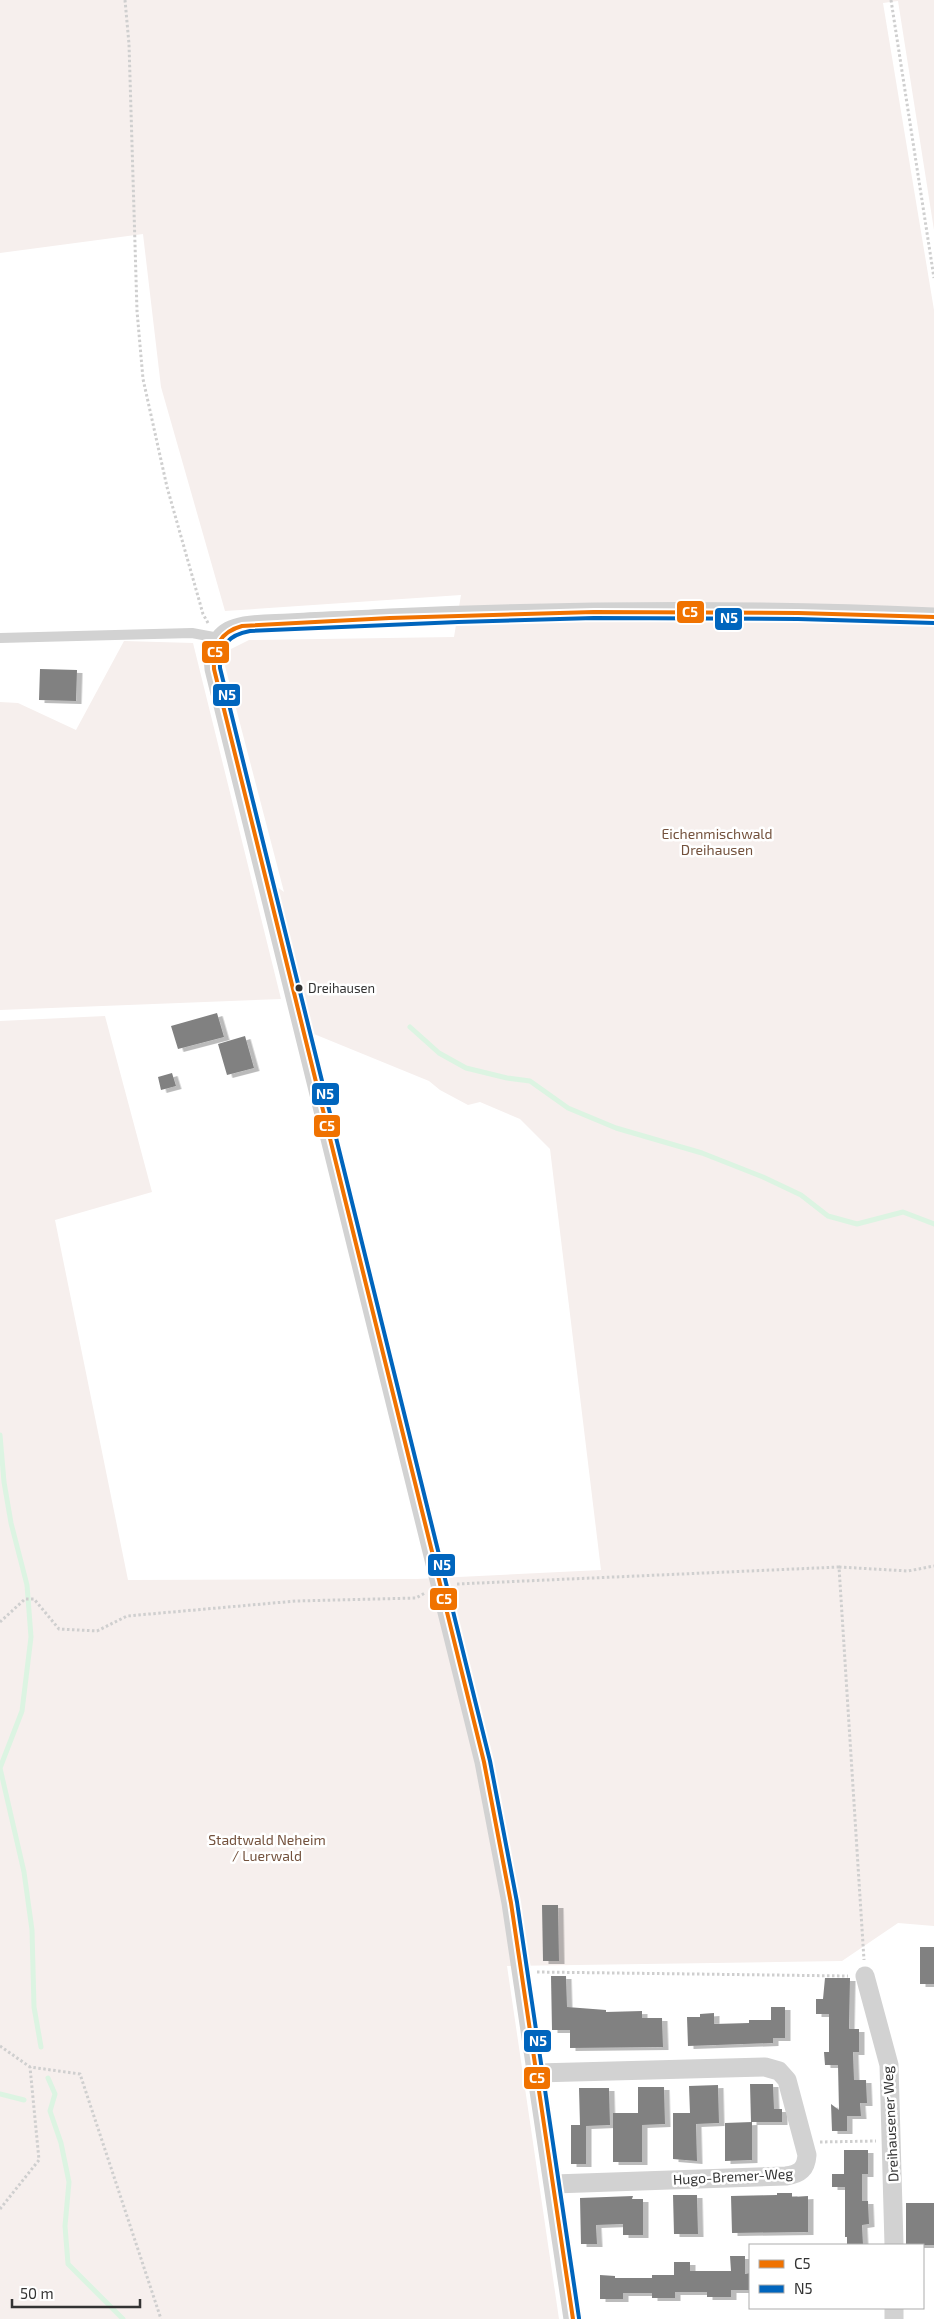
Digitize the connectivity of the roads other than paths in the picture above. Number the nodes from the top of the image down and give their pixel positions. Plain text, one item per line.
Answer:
1 (934, 617) edge
2 (0, 638) edge
3 (219, 638) junction
4 (866, 1976) road end
5 (537, 2073) junction
6 (554, 2184) junction
7 (894, 2244) edge
8 (573, 2319) edge

1 - 3 street
2 - 3 lane
3 - 5 street
4 - 7 street, Dreihausener Weg
5 - 6 street
5 - 6 street, Hugo-Bremer-Weg
6 - 8 street

